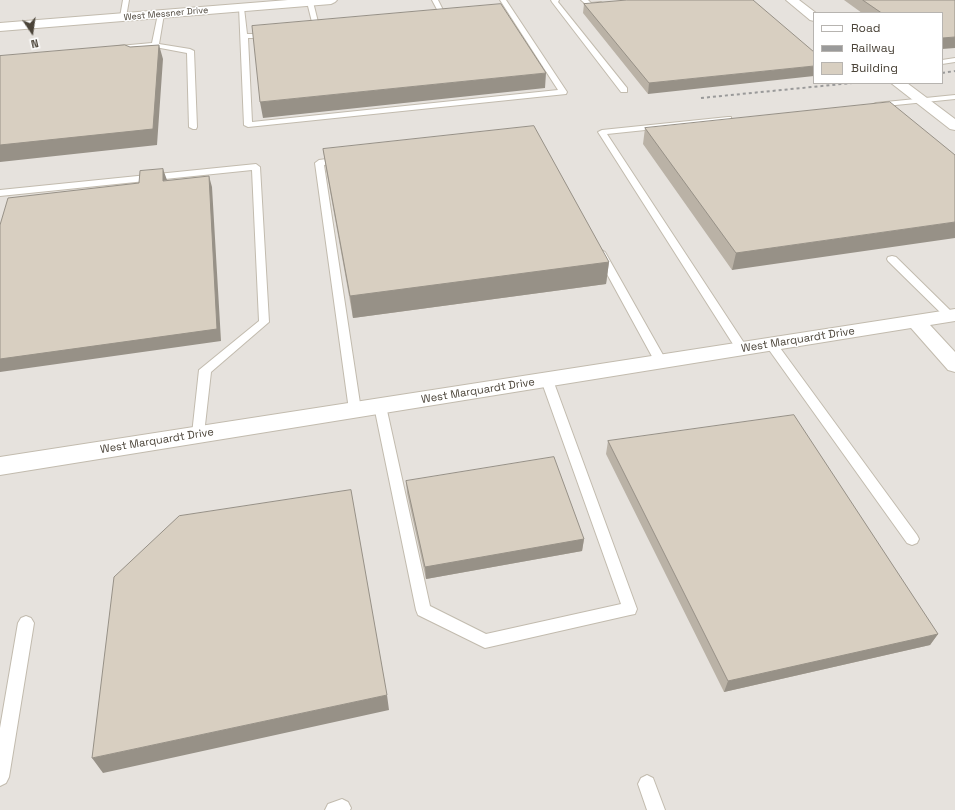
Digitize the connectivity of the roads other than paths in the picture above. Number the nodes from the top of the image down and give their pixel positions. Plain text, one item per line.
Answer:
1 (126, 0) edge
2 (331, 0) edge
3 (435, 0) edge
4 (503, 0) edge
5 (556, 0) edge
6 (584, 0) edge
7 (792, 0) edge
8 (310, 2) junction
9 (612, 3) edge
10 (241, 8) junction
11 (161, 14) junction
12 (813, 16) edge
13 (123, 17) junction
14 (436, 19) edge
15 (0, 28) edge
16 (325, 29) edge
17 (259, 35) edge
18 (244, 36) junction
19 (155, 45) junction
20 (108, 49) edge
21 (955, 60) edge
22 (943, 62) edge
23 (899, 84) edge
24 (624, 90) dead end
25 (955, 97) edge
26 (921, 100) junction
27 (866, 106) edge
28 (734, 119) edge
29 (955, 126) edge
30 (193, 127) dead end
31 (350, 159) edge
32 (0, 192) edge
33 (595, 243) edge
34 (892, 259) dead end
35 (953, 315) edge
36 (916, 322) junction
37 (771, 344) junction
38 (742, 349) junction
39 (661, 362) junction
40 (955, 365) edge
41 (547, 380) junction
42 (380, 406) junction
43 (355, 410) junction
44 (198, 434) junction
45 (0, 466) edge
46 (912, 539) dead end
47 (26, 623) dead end
48 (0, 777) edge
49 (647, 784) dead end
50 (656, 810) edge

1 - 13 lane
2 - 8 street, West Messner Drive
3 - 14 lane
4 - 18 lane
5 - 24 lane
6 - 9 lane
7 - 12 street
8 - 10 street, West Messner Drive
8 - 16 lane
10 - 11 street, West Messner Drive
10 - 18 lane
11 - 13 street, West Messner Drive
11 - 19 lane
13 - 15 street, West Messner Drive
17 - 18 lane
19 - 20 lane
19 - 30 lane
21 - 22 lane
23 - 26 street
25 - 26 lane
26 - 27 lane
26 - 29 street
28 - 38 lane
31 - 43 lane
32 - 44 lane
33 - 39 lane
34 - 35 lane
35 - 36 street, West Marquardt Drive
36 - 37 street, West Marquardt Drive
36 - 40 street
37 - 38 street, West Marquardt Drive
37 - 46 lane
38 - 39 street, West Marquardt Drive
39 - 41 street, West Marquardt Drive
41 - 42 street, West Marquardt Drive
41 - 42 lane
42 - 43 street, West Marquardt Drive
43 - 44 street, West Marquardt Drive
44 - 45 street, West Marquardt Drive
47 - 48 lane
49 - 50 lane

